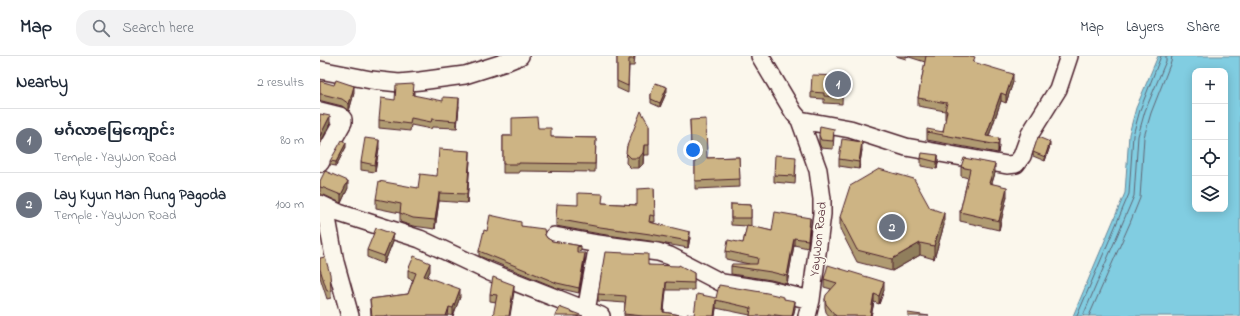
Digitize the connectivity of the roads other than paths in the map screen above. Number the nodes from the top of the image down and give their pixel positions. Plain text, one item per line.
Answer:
1 (520, 56) edge
2 (760, 56) edge
3 (1069, 56) edge
4 (320, 70) edge
5 (320, 111) edge
6 (800, 120) junction
7 (320, 163) edge
8 (323, 205) edge
9 (554, 236) dead end
10 (598, 244) junction
11 (809, 308) edge
12 (594, 313) edge
13 (350, 316) edge

1 - 4 street
2 - 6 street, YayWon Road
3 - 6 street
5 - 7 street
6 - 11 street, YayWon Road
8 - 12 street
8 - 13 street
9 - 10 street
10 - 11 street
10 - 12 street

